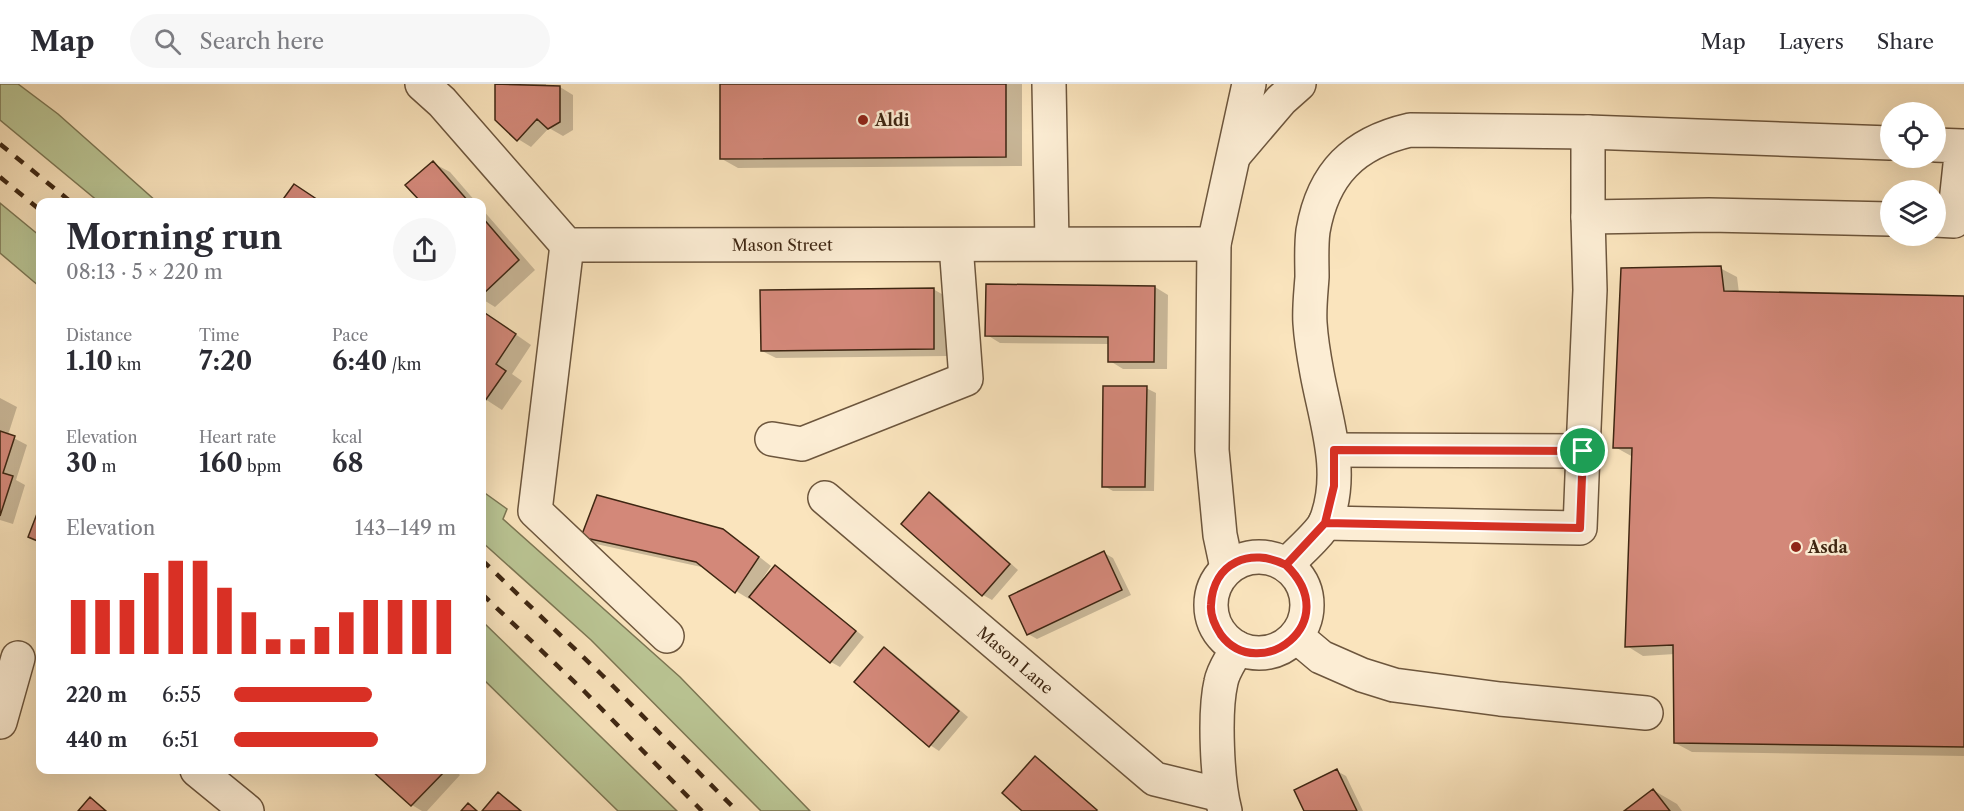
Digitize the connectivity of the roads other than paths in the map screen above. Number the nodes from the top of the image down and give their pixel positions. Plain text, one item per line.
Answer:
1 (422, 84) edge
2 (1049, 84) edge
3 (1249, 84) edge
4 (1299, 84) edge
5 (1588, 132) junction
6 (1880, 143) edge
7 (1946, 145) edge
8 (1232, 158) junction
9 (1588, 217) junction
10 (1880, 219) edge
11 (1946, 221) edge
12 (1052, 243) junction
13 (567, 244) junction
14 (1214, 244) junction
15 (956, 245) junction
16 (772, 439) dead end
17 (1334, 450) junction
18 (1583, 451) junction
19 (825, 498) dead end
20 (1325, 523) junction
21 (1286, 565) junction
22 (1227, 568) junction
23 (667, 636) dead end
24 (1296, 636) junction
25 (1238, 648) junction
26 (19, 660) edge
27 (1646, 713) dead end
28 (0, 723) edge
29 (202, 774) edge
30 (1223, 803) edge
31 (247, 811) edge

1 - 13 street
2 - 12 street
3 - 8 street
4 - 8 street
5 - 6 street
5 - 9 street
5 - 17 street
7 - 11 street
8 - 14 street
9 - 10 street
9 - 18 street
12 - 14 street, Mason Street
12 - 15 street, Mason Street
13 - 15 street, Mason Street
13 - 23 street
14 - 22 street
15 - 16 street
17 - 18 street
17 - 20 street
18 - 20 street
19 - 30 street, Mason Lane
20 - 21 street
21 - 22 street
21 - 24 street
22 - 25 street
24 - 25 street
24 - 27 street
25 - 30 street
26 - 28 street
29 - 31 street

